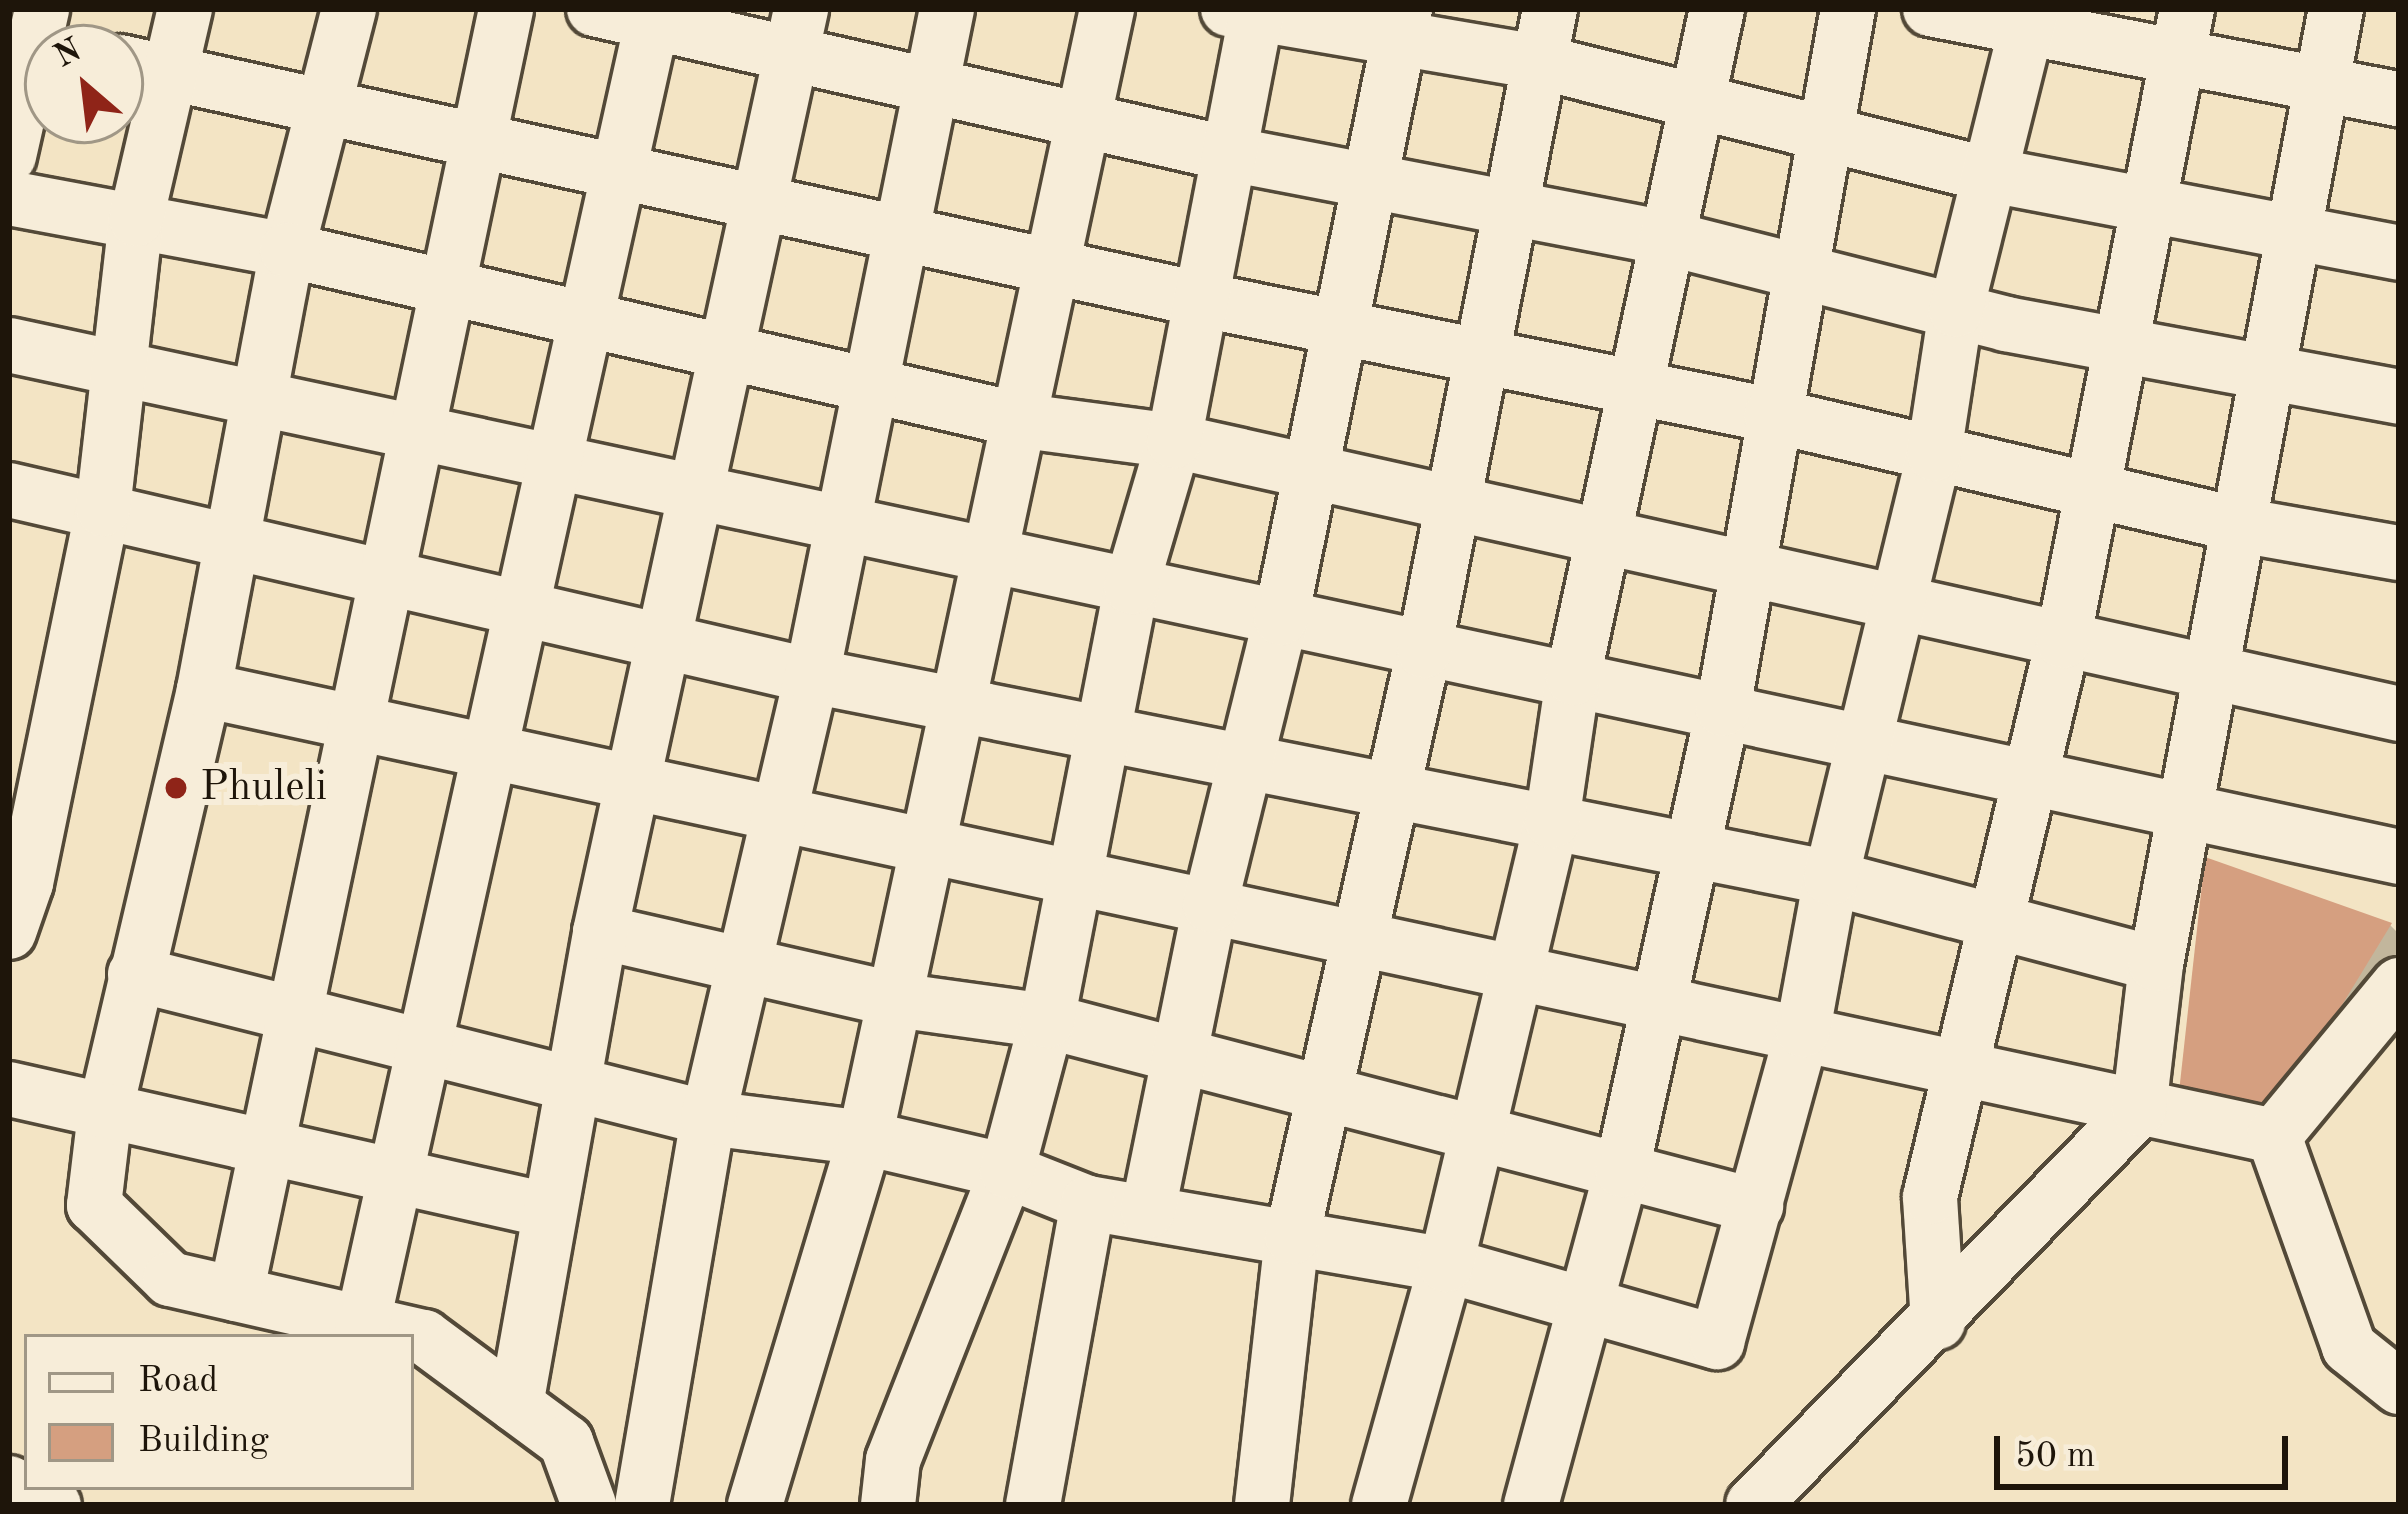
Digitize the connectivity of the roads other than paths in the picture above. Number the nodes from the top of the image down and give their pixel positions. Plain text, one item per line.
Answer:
1 (185, 9) edge
2 (350, 9) edge
3 (506, 9) edge
4 (594, 9) edge
5 (947, 9) edge
6 (1108, 9) edge
7 (1550, 9) edge
8 (1717, 9) edge
9 (1848, 9) edge
10 (1930, 9) edge
11 (2336, 9) edge
12 (1247, 11) edge
13 (654, 15) edge
14 (2029, 19) edge
15 (1402, 26) edge
16 (2183, 31) edge
17 (795, 32) edge
18 (1544, 63) junction
19 (144, 67) edge
20 (24, 83) edge
21 (2321, 84) junction
22 (929, 87) junction
23 (1697, 98) junction
24 (2399, 99) edge
25 (325, 106) junction
26 (1085, 120) junction
27 (1828, 129) junction
28 (473, 140) junction
29 (140, 144) edge
30 (1230, 154) junction
31 (9, 156) edge
32 (615, 172) junction
33 (1991, 175) junction
34 (1365, 181) junction
35 (9, 198) edge
36 (754, 202) junction
37 (2154, 205) junction
38 (1509, 208) junction
39 (136, 219) junction
40 (901, 232) junction
41 (2294, 232) junction
42 (1667, 238) junction
43 (286, 250) junction
44 (2399, 253) edge
45 (1050, 266) junction
46 (1808, 271) junction
47 (448, 290) junction
48 (1203, 300) junction
49 (1956, 310) junction
50 (582, 323) junction
51 (1341, 328) junction
52 (2121, 340) junction
53 (9, 345) edge
54 (1482, 354) junction
55 (723, 357) junction
56 (120, 363) junction
57 (2264, 370) junction
58 (873, 384) junction
59 (1639, 390) junction
60 (257, 397) junction
61 (2399, 397) edge
62 (1772, 415) junction
63 (1024, 422) junction
64 (415, 430) junction
65 (1174, 441) junction
66 (1934, 454) junction
67 (552, 456) junction
68 (1305, 475) junction
69 (9, 490) edge
70 (2093, 490) junction
71 (695, 494) junction
72 (1453, 504) junction
73 (103, 509) junction
74 (842, 520) junction
75 (2240, 525) junction
76 (229, 539) junction
77 (1605, 542) junction
78 (2399, 553) edge
79 (992, 557) junction
80 (1752, 573) junction
81 (386, 579) junction
82 (1131, 587) junction
83 (1895, 602) junction
84 (520, 609) junction
85 (1282, 618) junction
86 (667, 641) junction
87 (2063, 641) junction
88 (1424, 652) junction
89 (2214, 673) junction
90 (812, 676) junction
91 (1573, 678) junction
92 (204, 690) junction
93 (963, 701) junction
94 (1724, 709) junction
95 (2399, 714) edge
96 (353, 724) junction
97 (1102, 729) junction
98 (1871, 740) junction
99 (484, 753) junction
100 (1250, 757) junction
101 (2030, 778) junction
102 (632, 785) junction
103 (1394, 790) junction
104 (2185, 814) junction
105 (779, 819) junction
106 (1552, 820) junction
107 (933, 848) junction
108 (1690, 848) junction
109 (2399, 857) edge
110 (1832, 878) junction
111 (1078, 881) junction
112 (15, 897) edge
113 (1210, 905) junction
114 (1998, 922) junction
115 (600, 932) junction
116 (1359, 934) junction
117 (748, 962) junction
118 (2156, 964) junction
119 (1517, 969) junction
120 (135, 974) junction
121 (2399, 985) edge
122 (1662, 999) junction
123 (896, 1000) junction
124 (293, 1009) junction
125 (1047, 1021) junction
126 (1803, 1030) junction
127 (426, 1042) junction
128 (1181, 1056) junction
129 (1964, 1071) junction
130 (570, 1082) junction
131 (9, 1089) edge
132 (1328, 1099) junction
133 (2139, 1108) junction
134 (105, 1113) junction
135 (708, 1118) junction
136 (1477, 1133) junction
137 (2273, 1136) junction
138 (865, 1138) junction
139 (270, 1150) junction
140 (1622, 1170) junction
141 (1007, 1171) junction
142 (398, 1178) junction
143 (1088, 1203) junction
144 (1756, 1206) junction
145 (548, 1210) junction
146 (1148, 1211) junction
147 (1292, 1237) junction
148 (1446, 1265) junction
149 (236, 1294) junction
150 (1585, 1311) junction
151 (1938, 1322) junction
152 (362, 1326) junction
153 (407, 1334) edge
154 (414, 1335) edge
155 (2399, 1387) edge
156 (516, 1405) junction
157 (9, 1483) edge
158 (54, 1505) edge
159 (589, 1505) edge
160 (642, 1505) edge
161 (755, 1505) edge
162 (888, 1505) edge
163 (1034, 1505) edge
164 (1262, 1505) edge
165 (1379, 1505) edge
166 (1531, 1505) edge
167 (1753, 1505) edge

1 - 19 street
2 - 25 street
3 - 28 street
4 - 13 street
5 - 22 street
6 - 26 street
7 - 18 street
8 - 23 street
9 - 27 street
10 - 14 street
11 - 21 street
12 - 15 street
12 - 30 street
13 - 17 street
13 - 32 street
14 - 16 street
14 - 33 street
15 - 18 street
15 - 34 street
16 - 21 street
16 - 37 street
17 - 22 street
17 - 36 street
18 - 23 street
18 - 38 street
19 - 25 street
20 - 31 street
21 - 24 street
21 - 41 street
22 - 26 street
22 - 40 street
23 - 27 street
23 - 42 street
25 - 28 street
25 - 43 street
26 - 30 street
26 - 45 street
27 - 33 street
27 - 46 street
28 - 32 street
28 - 47 street
29 - 39 street
30 - 34 street
30 - 48 street
32 - 36 street
32 - 50 street
33 - 37 street
33 - 49 street
34 - 38 street
34 - 51 street
35 - 39 street
36 - 40 street
36 - 55 street
37 - 41 street
37 - 52 street
38 - 42 street
38 - 54 street
39 - 43 street
39 - 56 street
40 - 45 street
40 - 58 street
41 - 44 street
41 - 57 street
42 - 46 street
42 - 59 street
43 - 47 street
43 - 60 street
45 - 48 street
45 - 63 street
46 - 49 street
46 - 62 street
47 - 50 street
47 - 64 street
48 - 51 street
48 - 65 street
49 - 52 street
49 - 66 street
50 - 55 street
50 - 67 street
51 - 54 street
51 - 68 street
52 - 57 street
52 - 70 street
53 - 56 street
54 - 59 street
54 - 72 street
55 - 58 street
55 - 71 street
56 - 60 street
56 - 73 street
57 - 61 street
57 - 75 street
58 - 63 street
58 - 74 street
59 - 62 street
59 - 77 street
60 - 64 street
60 - 76 street
62 - 66 street
62 - 80 street
63 - 65 street
63 - 79 street
64 - 67 street
64 - 81 street
65 - 68 street
65 - 82 street
66 - 70 street
66 - 83 street
67 - 71 street
67 - 84 street
68 - 72 street
68 - 85 street
69 - 73 street
70 - 75 street
70 - 87 street
71 - 74 street
71 - 86 street
72 - 77 street
72 - 88 street
73 - 76 street
73 - 112 street
74 - 79 street
74 - 90 street
75 - 78 street
75 - 89 street
76 - 81 street
76 - 92 street
77 - 80 street
77 - 91 street
79 - 82 street
79 - 93 street
80 - 83 street
80 - 94 street
81 - 84 street
81 - 96 street
82 - 85 street
82 - 97 street
83 - 87 street
83 - 98 street
84 - 86 street
84 - 99 street
85 - 88 street
85 - 100 street
86 - 90 street
86 - 102 street
87 - 89 street
87 - 101 street
88 - 91 street
88 - 103 street
89 - 95 street
89 - 104 street
90 - 93 street
90 - 105 street
91 - 94 street
91 - 106 street
92 - 96 street
92 - 120 street
93 - 97 street
93 - 107 street
94 - 98 street
94 - 108 street
96 - 99 street
96 - 124 street
97 - 100 street
97 - 111 street
98 - 101 street
98 - 110 street
99 - 102 street
99 - 127 street
100 - 103 street
100 - 113 street
101 - 104 street
101 - 114 street
102 - 105 street
102 - 115 street
103 - 106 street
103 - 116 street
104 - 109 street
104 - 118 street
105 - 107 street
105 - 117 street
106 - 108 street
106 - 119 street
107 - 111 street
107 - 123 street
108 - 110 street
108 - 122 street
110 - 114 street
110 - 126 street
111 - 113 street
111 - 125 street
113 - 116 street
113 - 128 street
114 - 118 street
114 - 129 street
115 - 117 street
115 - 130 street
116 - 119 street
116 - 132 street
117 - 123 street
117 - 135 street
118 - 133 street
119 - 122 street
119 - 136 street
120 - 124 street
120 - 134 street
121 - 137 street
122 - 126 street
122 - 140 street
123 - 125 street
123 - 138 street
124 - 127 street
124 - 139 street
125 - 128 street
125 - 141 street
126 - 129 street
126 - 144 street
127 - 130 street
127 - 142 street
128 - 132 street
128 - 146 street
129 - 133 street
129 - 151 street
130 - 135 street
130 - 145 street
131 - 134 street
132 - 136 street
132 - 147 street
133 - 137 street
133 - 151 street
134 - 139 street
134 - 149 street
135 - 138 street
135 - 160 street
136 - 140 street
136 - 148 street
137 - 155 street
138 - 141 street
138 - 161 street
139 - 142 street
139 - 149 street
140 - 144 street
140 - 150 street
141 - 143 street
141 - 162 street
142 - 145 street
142 - 152 street
143 - 146 street
143 - 163 street
144 - 150 street
145 - 156 street
146 - 147 street
147 - 148 street
147 - 164 street
148 - 150 street
148 - 165 street
149 - 152 street
150 - 166 street
151 - 167 street
152 - 153 street
154 - 156 street
156 - 159 street
157 - 158 street

